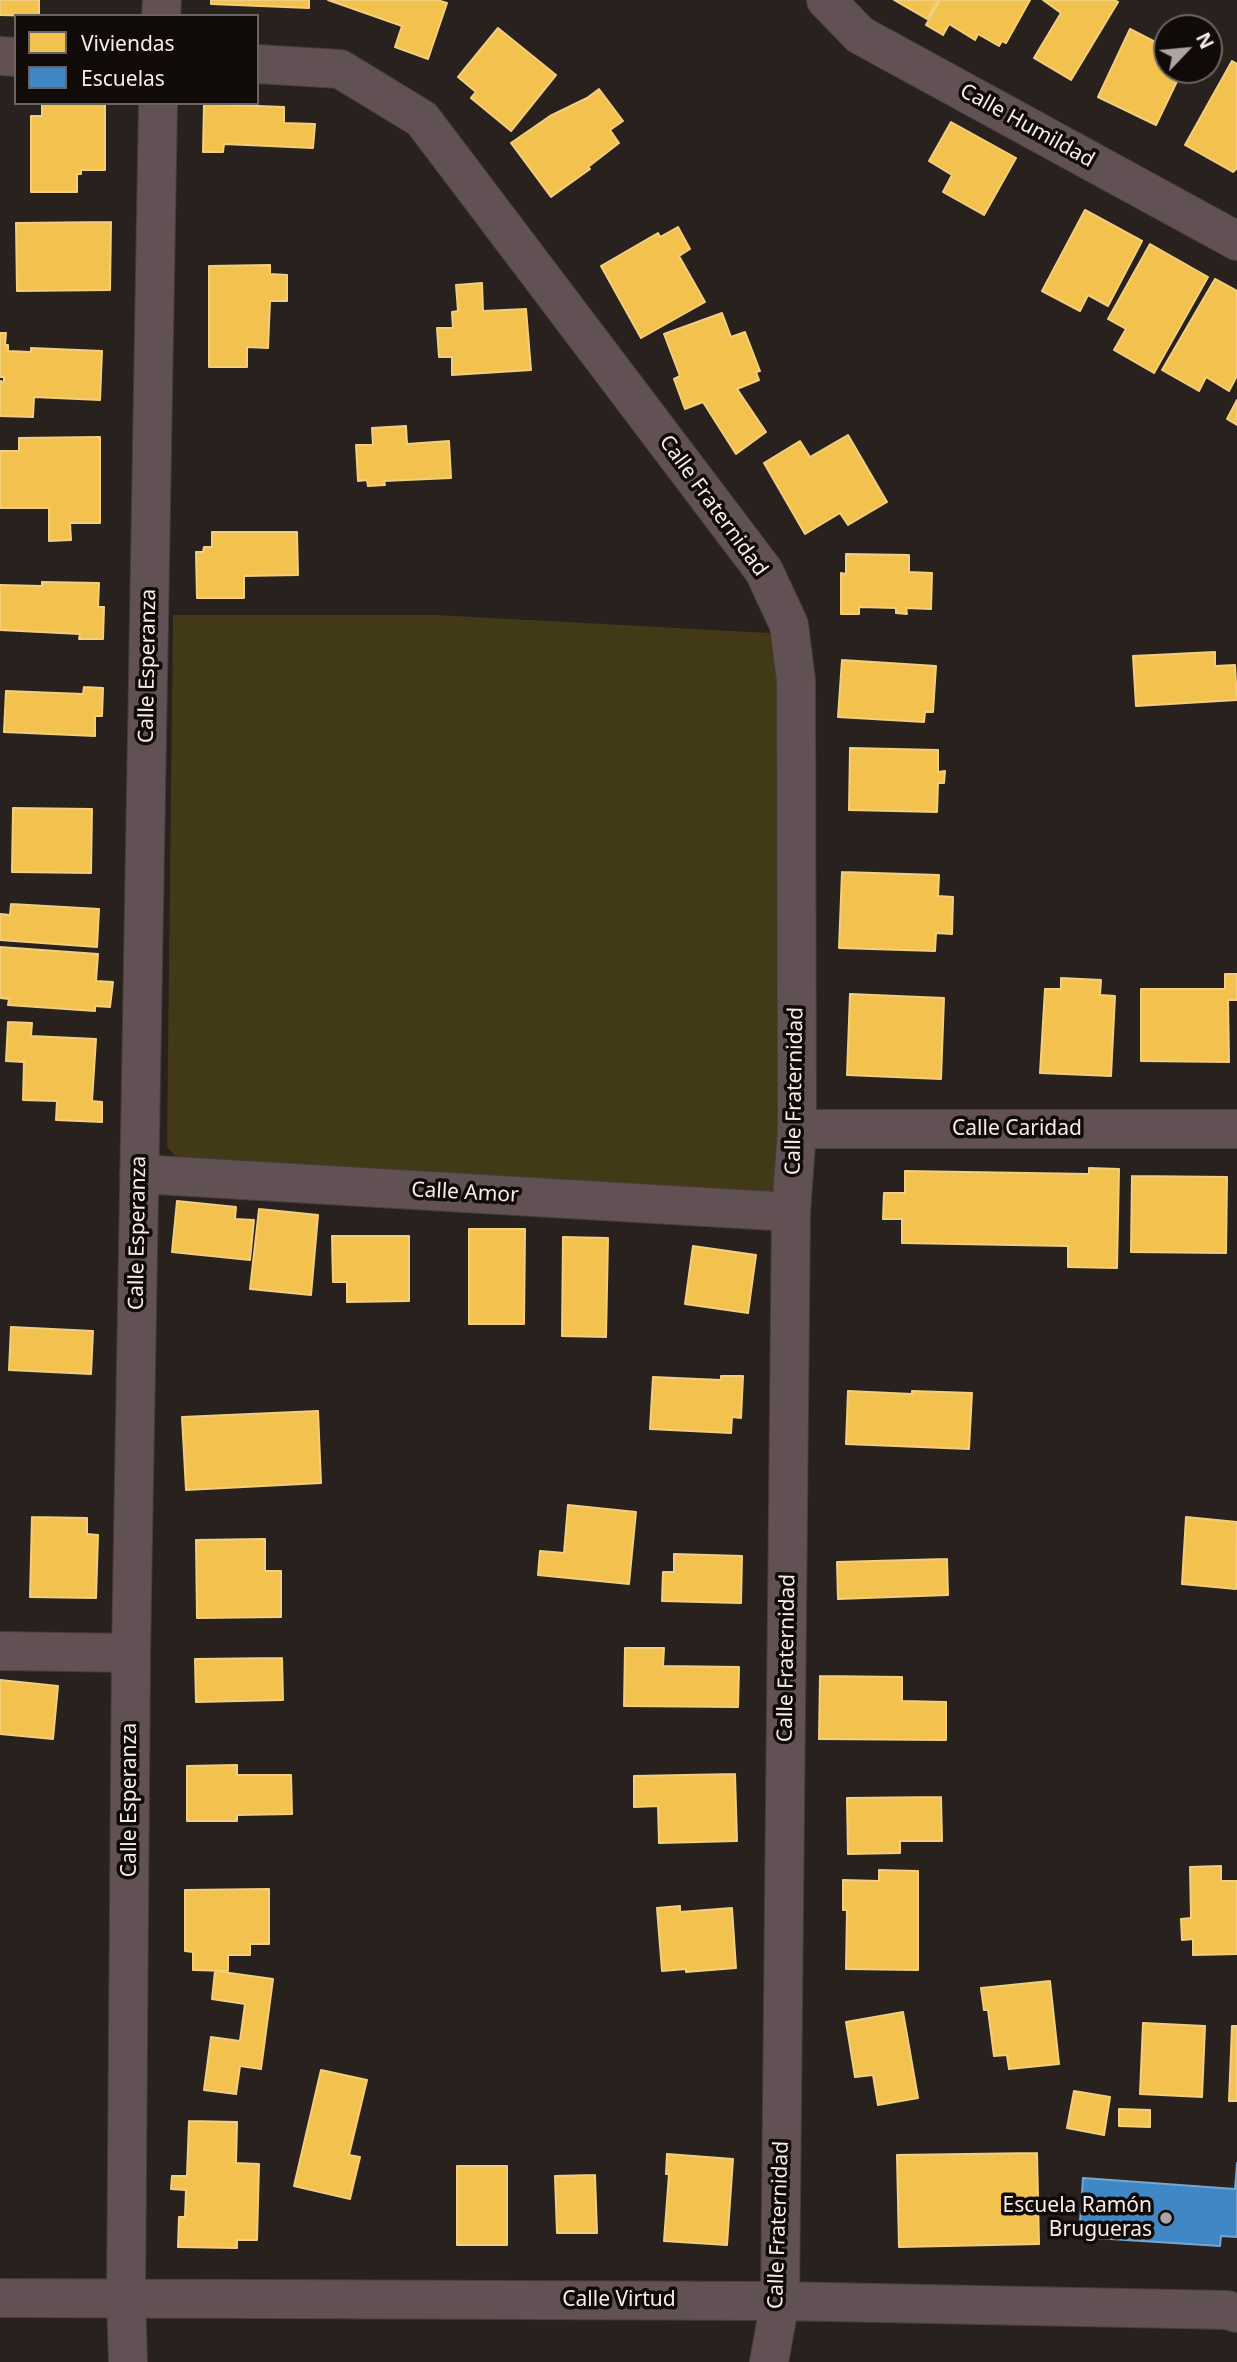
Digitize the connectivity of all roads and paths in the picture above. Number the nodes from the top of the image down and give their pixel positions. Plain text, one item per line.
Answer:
1 (826, 0) edge
2 (259, 64) edge
3 (158, 105) edge
4 (1237, 241) edge
5 (797, 1129) junction
6 (1237, 1129) edge
7 (139, 1174) junction
8 (791, 1212) junction
9 (0, 1651) edge
10 (131, 1653) junction
11 (0, 2298) edge
12 (126, 2298) junction
13 (780, 2301) junction
14 (1237, 2313) edge
15 (128, 2362) edge
16 (769, 2362) edge

1 - 4 street, Calle Humildad
2 - 5 street, Calle Fraternidad
3 - 7 street, Calle Esperanza
5 - 6 street, Calle Caridad
5 - 8 street, Calle Fraternidad
7 - 8 street, Calle Amor
7 - 10 street, Calle Esperanza
8 - 13 street, Calle Fraternidad
9 - 10 street
10 - 12 street, Calle Esperanza
11 - 12 street, Calle Virtud
12 - 13 street, Calle Virtud
12 - 15 street, Calle Esperanza
13 - 14 street, Calle Virtud
13 - 16 street, Calle Fraternidad

